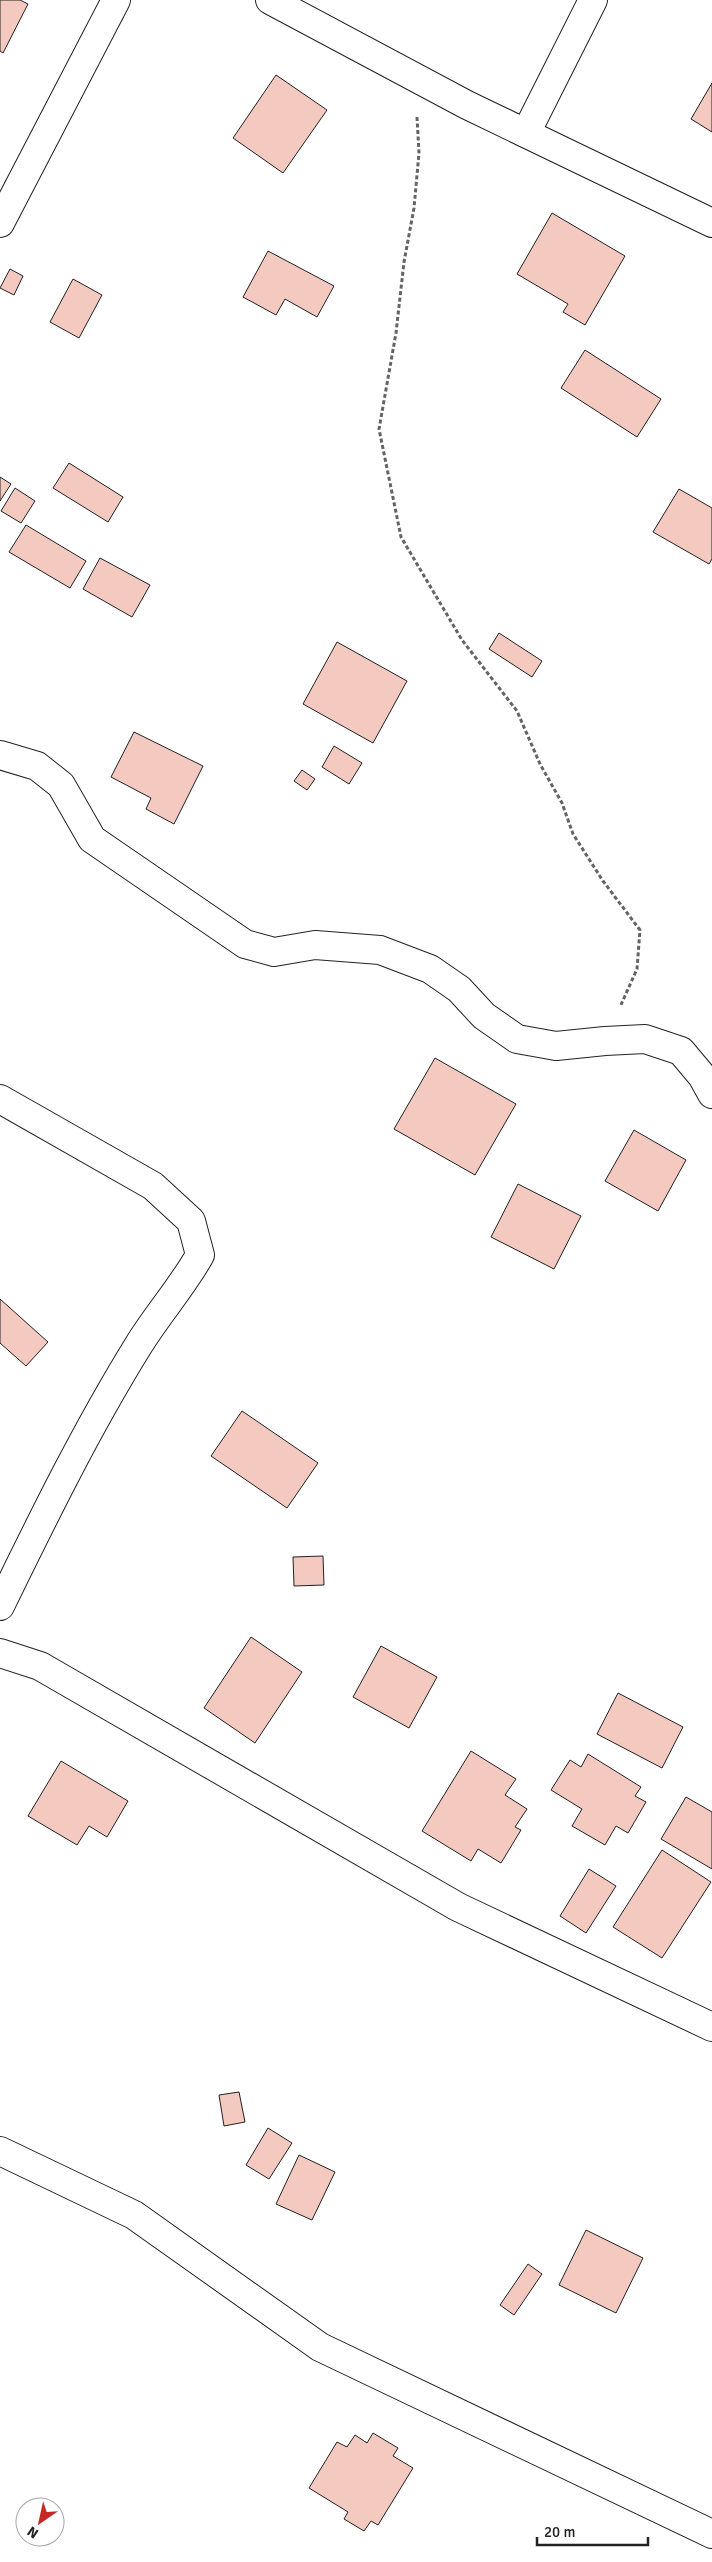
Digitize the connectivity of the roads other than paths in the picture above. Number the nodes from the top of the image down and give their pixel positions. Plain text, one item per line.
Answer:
1 (116, 0) edge
2 (270, 0) edge
3 (593, 0) edge
4 (526, 133) junction
5 (0, 223) edge
6 (712, 223) edge
7 (0, 755) edge
8 (712, 1094) edge
9 (0, 1100) edge
10 (0, 1606) edge
11 (0, 1653) edge
12 (712, 2027) edge
13 (0, 2151) edge
14 (712, 2534) edge

1 - 5 street
2 - 4 street
3 - 4 street
4 - 6 street
7 - 8 street
9 - 10 street
11 - 12 street
13 - 14 street

